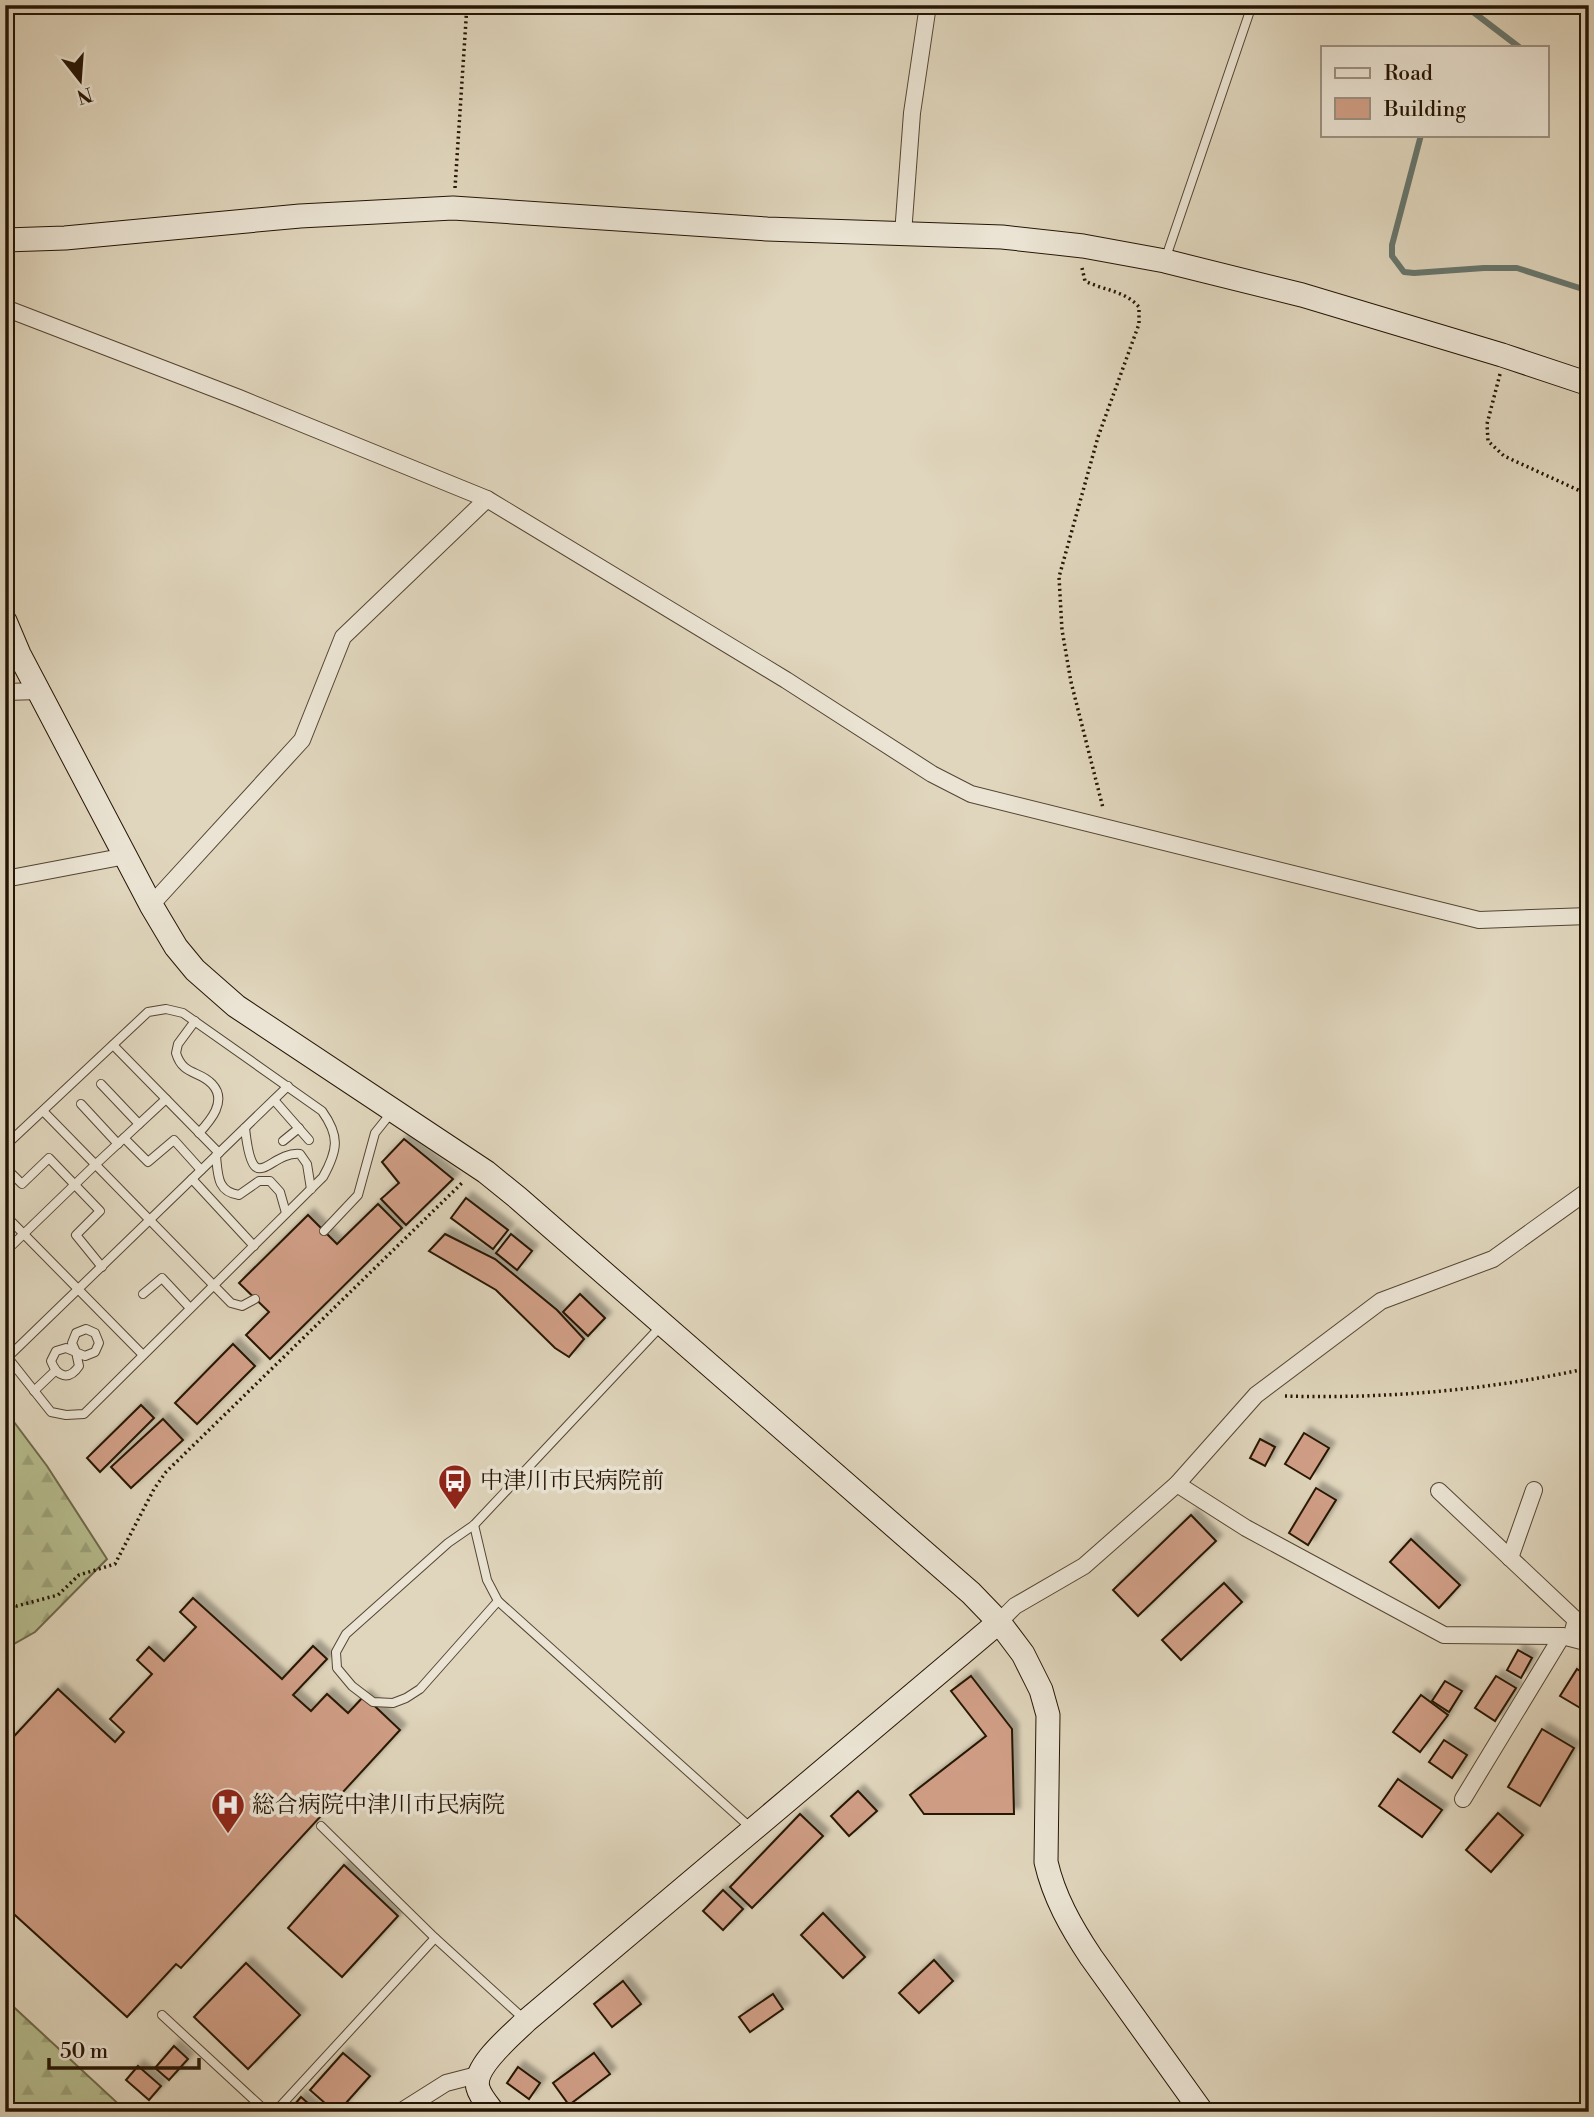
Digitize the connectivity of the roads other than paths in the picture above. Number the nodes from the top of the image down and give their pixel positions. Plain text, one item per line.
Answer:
1 (928, 5) edge
2 (1252, 5) edge
3 (903, 234) junction
4 (5, 240) edge
5 (1165, 261) junction
6 (5, 308) edge
7 (1589, 384) edge
8 (487, 499) junction
9 (5, 621) edge
10 (39, 691) junction
11 (5, 692) edge
12 (125, 856) junction
13 (5, 878) edge
14 (150, 905) junction
15 (1589, 916) edge
16 (195, 1021) junction
17 (113, 1045) junction
18 (101, 1084) dead end
19 (288, 1086) junction
20 (166, 1099) junction
21 (274, 1100) junction
22 (81, 1104) dead end
23 (43, 1111) junction
24 (393, 1111) junction
25 (139, 1124) junction
26 (245, 1128) junction
27 (299, 1128) junction
28 (199, 1133) junction
29 (309, 1140) dead end
30 (121, 1141) junction
31 (284, 1141) dead end
32 (5, 1146) edge
33 (217, 1154) junction
34 (96, 1164) junction
35 (5, 1167) edge
36 (201, 1170) junction
37 (192, 1179) junction
38 (74, 1185) junction
39 (311, 1189) junction
40 (1589, 1190) edge
41 (286, 1213) junction
42 (5, 1215) edge
43 (151, 1219) junction
44 (324, 1231) dead end
45 (24, 1234) junction
46 (254, 1246) junction
47 (5, 1252) edge
48 (102, 1267) junction
49 (214, 1284) junction
50 (78, 1290) junction
51 (143, 1294) dead end
52 (256, 1299) dead end
53 (190, 1308) junction
54 (663, 1324) junction
55 (143, 1355) junction
56 (7, 1356) edge
57 (55, 1371) junction
58 (34, 1391) junction
59 (1177, 1484) junction
60 (1534, 1490) dead end
61 (1439, 1492) dead end
62 (474, 1525) junction
63 (1510, 1558) junction
64 (498, 1601) junction
65 (999, 1622) junction
66 (1566, 1637) junction
67 (1589, 1643) edge
68 (1463, 1799) dead end
69 (321, 1826) dead end
70 (752, 1829) junction
71 (435, 1938) junction
72 (162, 2015) dead end
73 (526, 2021) junction
74 (477, 2075) junction
75 (267, 2112) edge
76 (275, 2112) edge
77 (400, 2112) edge
78 (493, 2112) edge
79 (1202, 2112) edge

1 - 3 street
2 - 5 lane
3 - 4 street
3 - 5 street
5 - 7 street
6 - 8 street
8 - 14 street
8 - 15 street
9 - 10 street
10 - 11 street
10 - 12 street
12 - 13 street
12 - 14 street
14 - 24 street
16 - 17 lane
16 - 19 lane
16 - 28 lane
17 - 20 lane
17 - 23 lane
18 - 25 lane
19 - 21 lane
19 - 39 lane
20 - 25 lane
20 - 28 lane
21 - 26 lane
21 - 27 lane
22 - 30 lane
23 - 32 lane
23 - 34 lane
24 - 44 lane
24 - 54 street
25 - 30 lane
26 - 33 lane
26 - 39 lane
27 - 29 lane
27 - 31 lane
28 - 33 lane
30 - 34 lane
30 - 36 lane
33 - 36 lane
33 - 41 lane
34 - 38 lane
34 - 43 lane
35 - 38 lane
36 - 37 lane
37 - 43 lane
37 - 46 lane
38 - 45 lane
38 - 48 lane
39 - 41 lane
40 - 59 street
41 - 46 lane
42 - 45 lane
43 - 48 lane
43 - 49 lane
45 - 47 lane
45 - 50 lane
46 - 49 lane
48 - 50 lane
49 - 52 lane
49 - 53 lane
50 - 55 lane
50 - 56 lane
51 - 53 lane
53 - 55 lane
54 - 62 lane
54 - 65 street
55 - 58 lane
56 - 58 lane
57 - 57 lane
57 - 58 lane
59 - 65 street
59 - 66 street
60 - 63 street
61 - 63 street
62 - 64 lane
62 - 64 lane
63 - 66 street
64 - 70 lane
65 - 70 street
65 - 79 street
66 - 67 street
66 - 68 street
69 - 71 lane
70 - 73 street
71 - 73 lane
71 - 76 lane
72 - 75 lane
73 - 74 street
74 - 77 street
74 - 78 street

